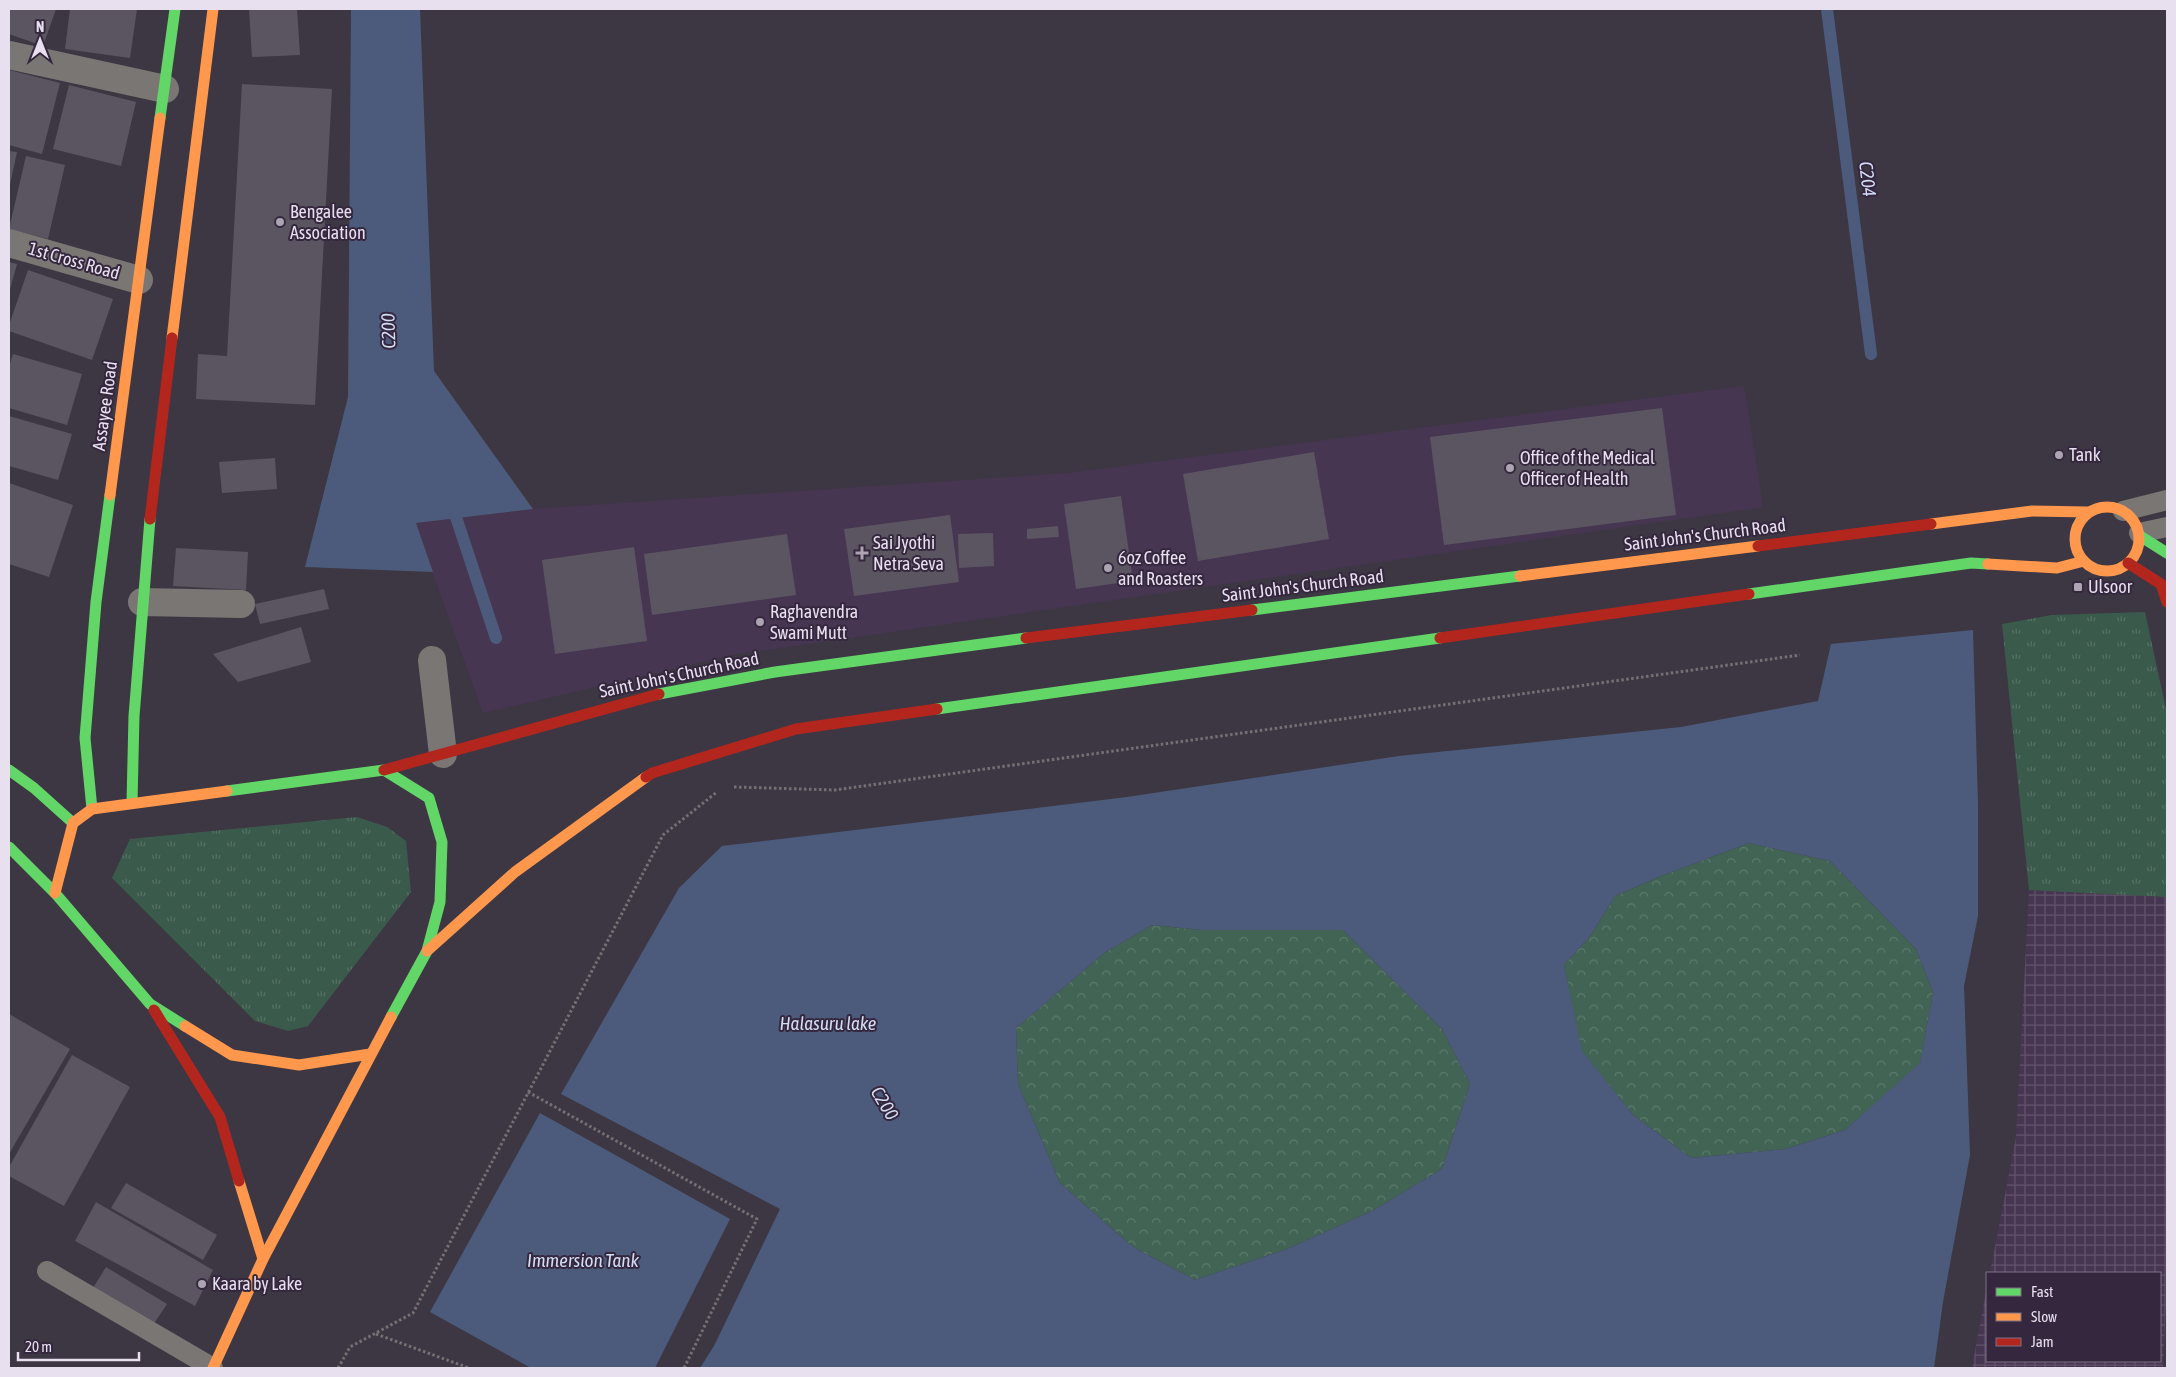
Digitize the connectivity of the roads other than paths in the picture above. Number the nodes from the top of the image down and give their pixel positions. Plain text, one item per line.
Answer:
1 (176, 9) edge
2 (213, 9) edge
3 (9, 55) edge
4 (165, 88) junction
5 (9, 243) edge
6 (139, 280) junction
7 (2167, 500) edge
8 (2123, 511) junction
9 (2088, 512) junction
10 (2167, 527) edge
11 (2139, 534) junction
12 (2167, 553) edge
13 (2084, 561) junction
14 (2128, 563) junction
15 (142, 602) junction
16 (2167, 602) edge
17 (241, 604) dead end
18 (432, 660) dead end
19 (443, 754) junction
20 (9, 770) edge
21 (384, 770) junction
22 (132, 803) junction
23 (92, 809) junction
24 (73, 823) junction
25 (9, 847) edge
26 (55, 893) junction
27 (427, 952) junction
28 (150, 1004) junction
29 (370, 1054) junction
30 (263, 1259) junction
31 (47, 1271) dead end
32 (213, 1368) edge

1 - 4 main road, Assayee Road
2 - 15 main road
3 - 4 street
4 - 6 main road, Assayee Road
5 - 6 street, 1st Cross Road
6 - 23 main road, Assayee Road
7 - 8 lane
8 - 9 main road
8 - 11 main road
9 - 13 main road
9 - 19 main road, Saint John's Church Road
10 - 11 lane
11 - 12 main road
11 - 14 main road
13 - 14 main road
13 - 27 main road
14 - 16 main road
15 - 17 street
15 - 22 main road
18 - 19 street
19 - 21 main road, Saint John's Church Road
20 - 24 main road
21 - 22 main road, Saint John's Church Road
21 - 27 main road
22 - 23 main road, Saint John's Church Road
23 - 24 main road
24 - 26 main road
25 - 26 main road
26 - 28 main road
27 - 29 main road
28 - 29 main road
28 - 30 main road
29 - 30 main road
30 - 32 main road
31 - 32 lane

